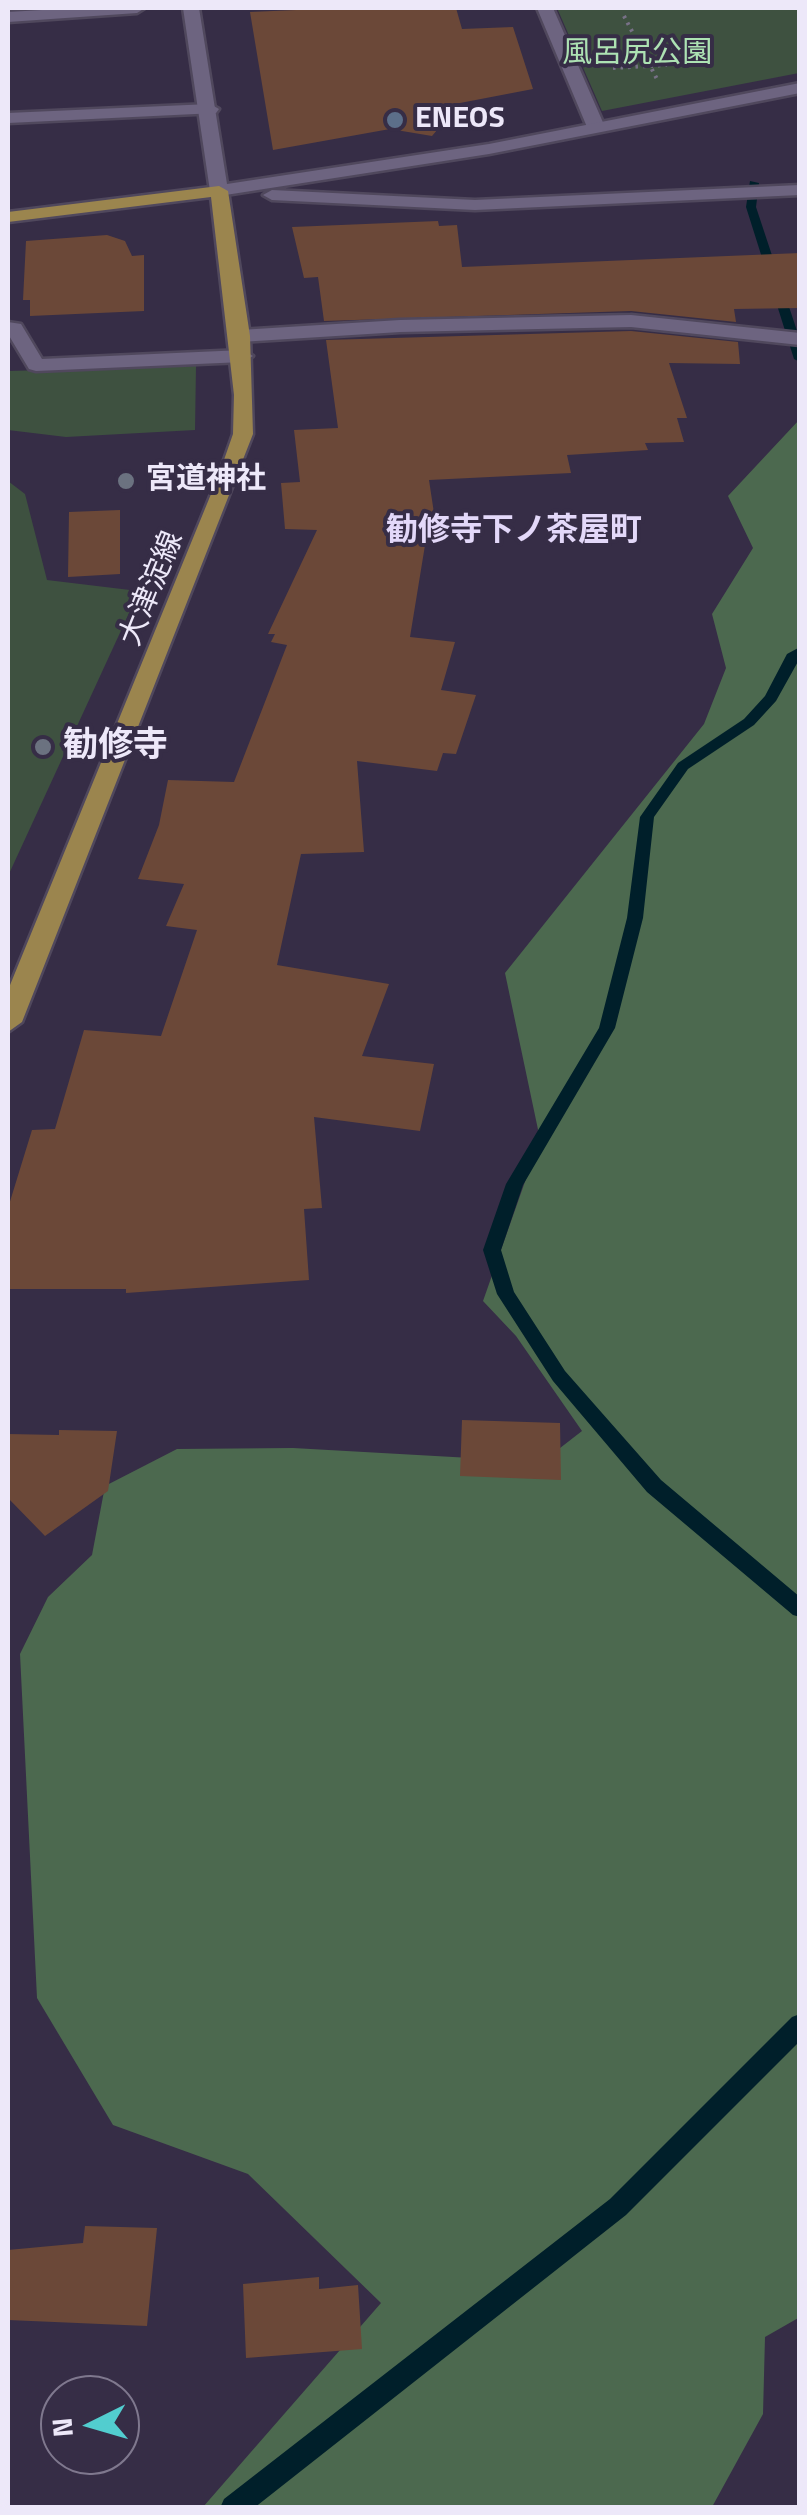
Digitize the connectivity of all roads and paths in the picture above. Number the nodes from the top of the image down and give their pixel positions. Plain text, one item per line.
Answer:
1 (137, 8) edge
2 (191, 8) edge
3 (545, 8) edge
4 (624, 16) dead end
5 (8, 17) edge
6 (662, 87) dead end
7 (800, 88) edge
8 (210, 108) junction
9 (8, 118) edge
10 (596, 127) junction
11 (800, 190) edge
12 (220, 191) junction
13 (8, 217) edge
14 (8, 328) edge
15 (800, 340) edge
16 (242, 346) junction
17 (8, 1022) edge

1 - 5 street
2 - 8 street
3 - 10 street
4 - 6 path
7 - 10 street
8 - 9 street
8 - 12 street
10 - 12 street
11 - 12 street
12 - 13 main road
12 - 16 main road, 大津淀線
14 - 16 street
15 - 16 street
16 - 17 main road, 大津淀線

